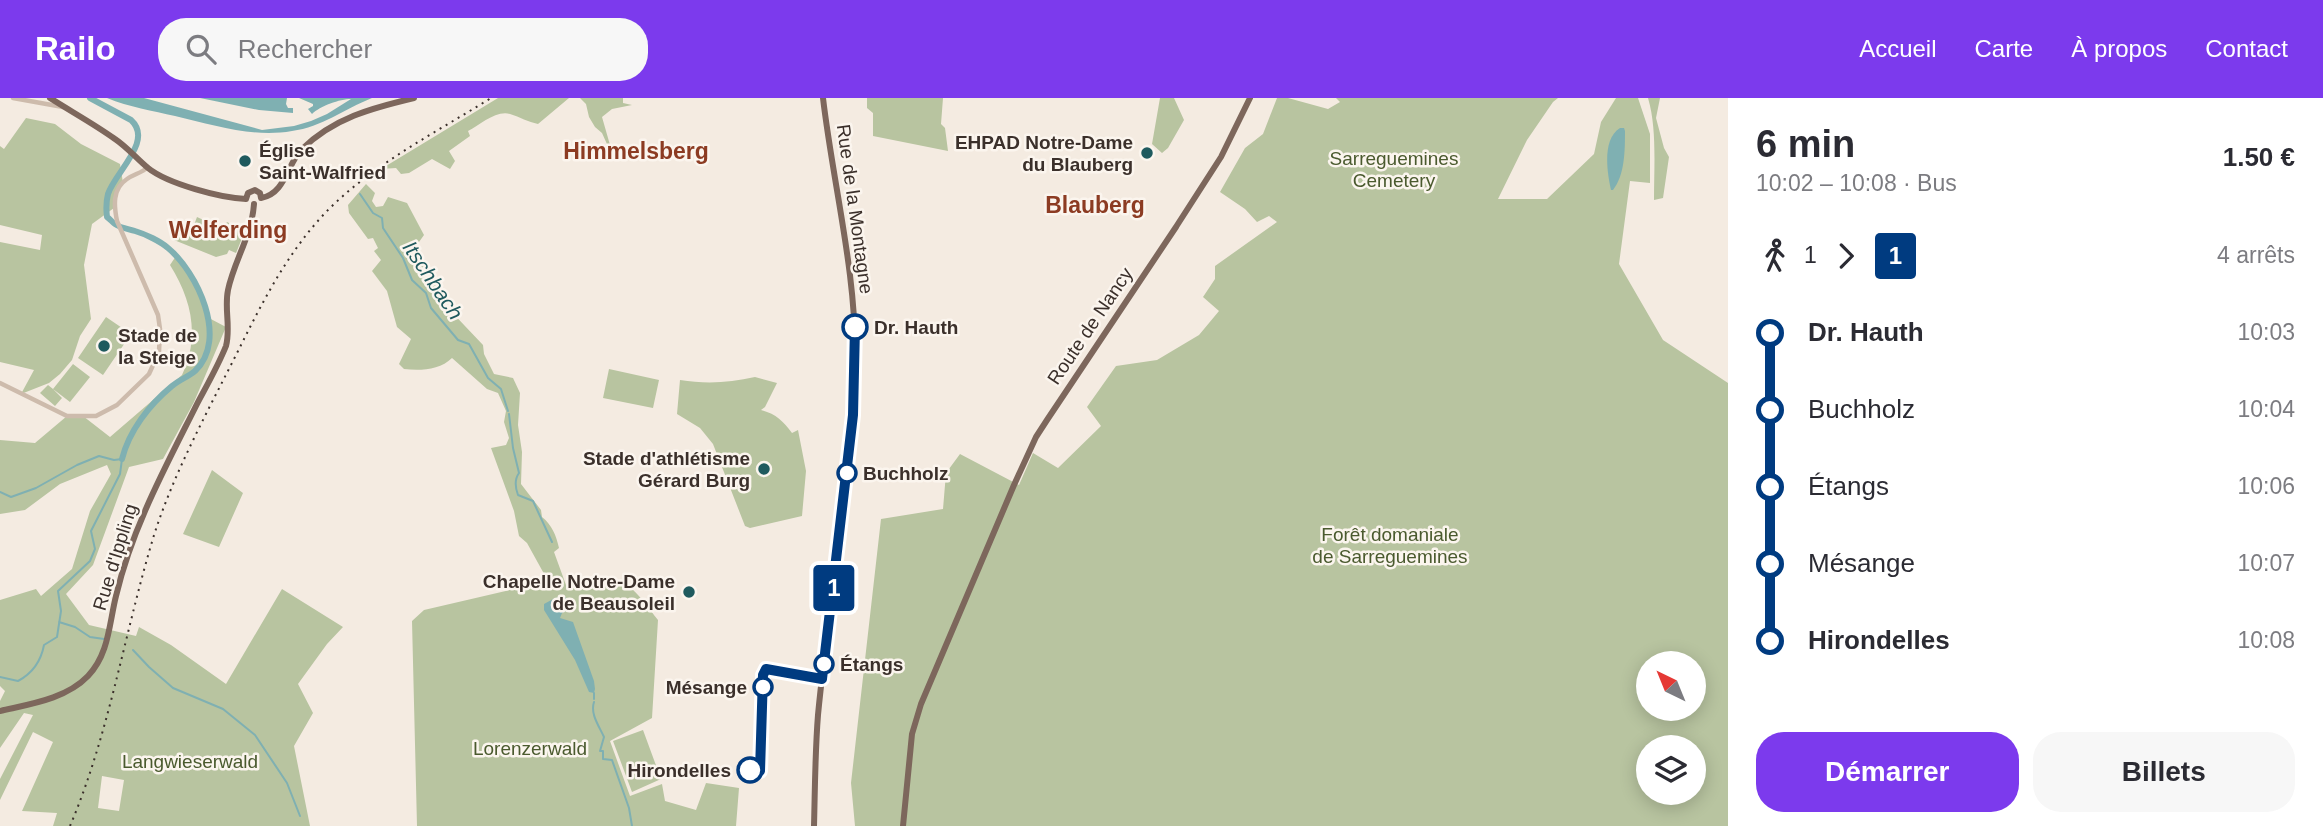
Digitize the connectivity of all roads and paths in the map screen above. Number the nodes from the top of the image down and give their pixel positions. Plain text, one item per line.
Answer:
1 (13, 98) edge
2 (50, 98) edge
3 (414, 98) edge
4 (823, 98) edge
5 (1250, 98) edge
6 (64, 107) junction
7 (148, 167) junction
8 (261, 198) junction
9 (246, 199) junction
10 (254, 204) junction
11 (0, 383) edge
12 (0, 711) edge
13 (814, 826) edge
14 (903, 826) edge

1 - 6 street
2 - 6 main road
3 - 8 main road
4 - 13 main road, Rue de la Montagne
5 - 14 main road, Route de Nancy
6 - 7 main road
7 - 9 main road
7 - 11 street
8 - 9 main road
8 - 10 main road
9 - 10 main road
10 - 12 main road, Rue d'Ippling

